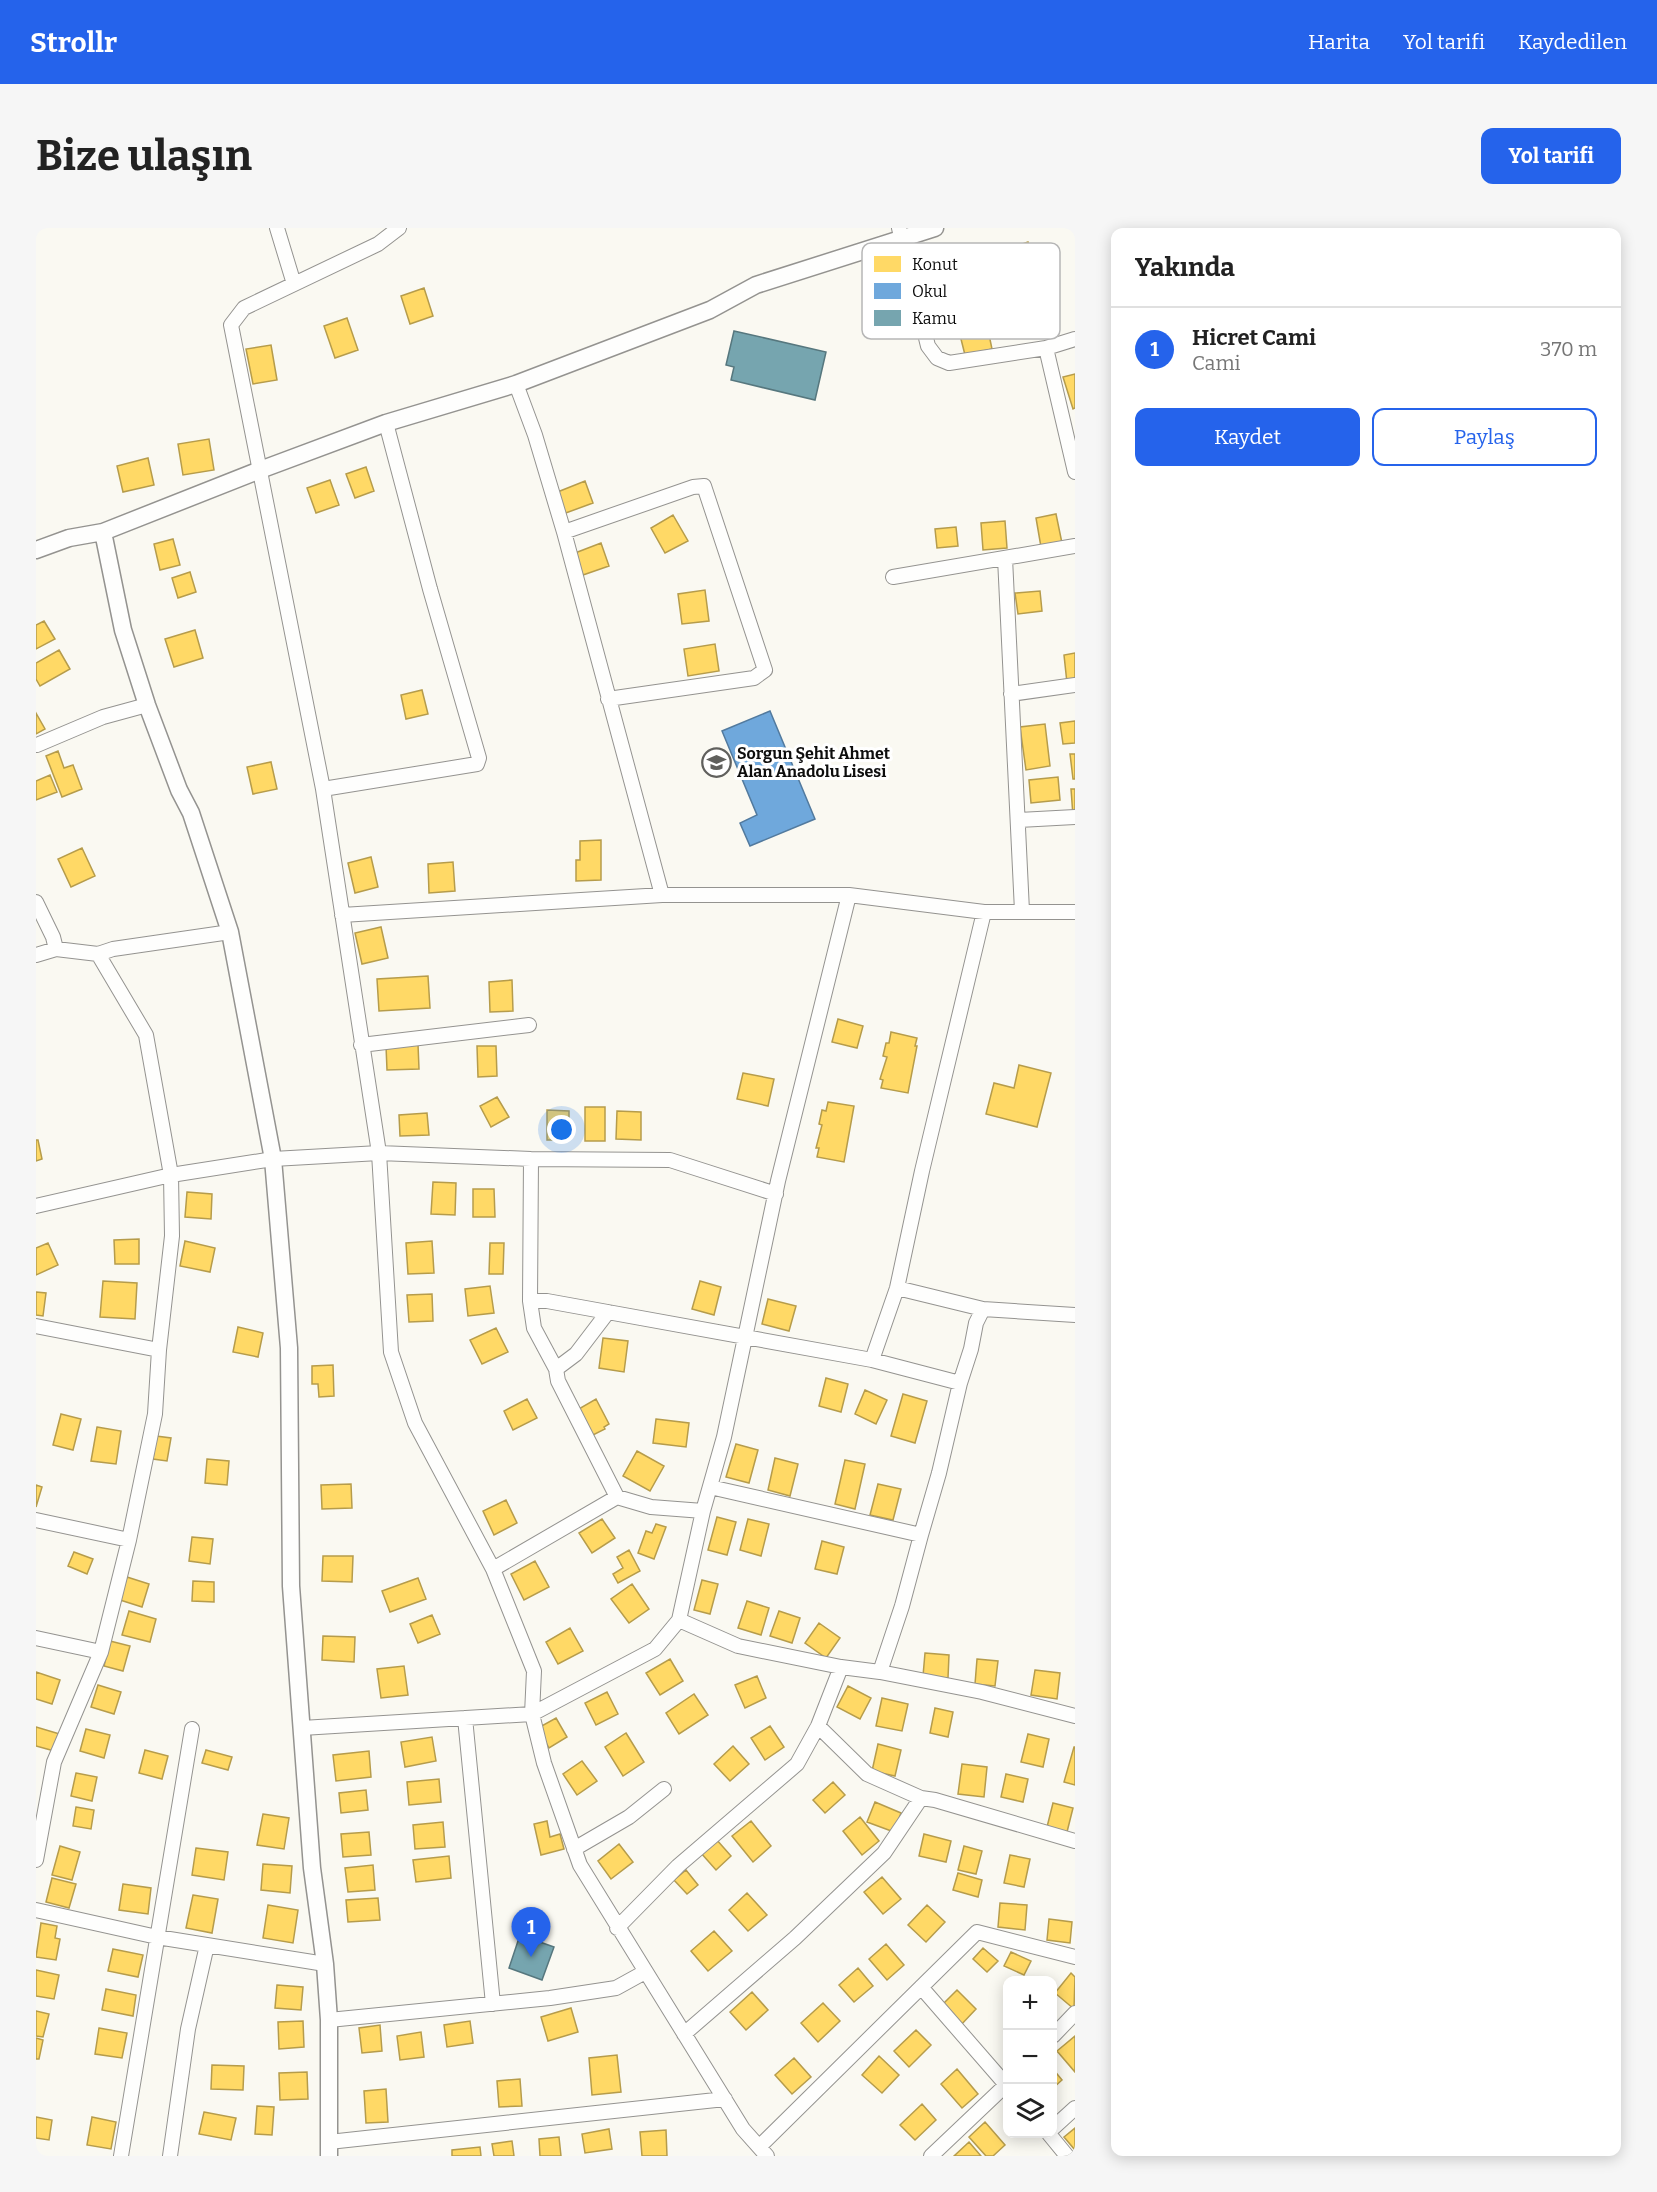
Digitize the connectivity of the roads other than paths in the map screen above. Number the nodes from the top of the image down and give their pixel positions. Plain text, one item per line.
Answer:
1 (277, 228) edge
2 (399, 228) edge
3 (935, 228) edge
4 (900, 234) edge
5 (875, 243) edge
6 (862, 247) edge
7 (294, 284) junction
8 (926, 339) edge
9 (1075, 339) edge
10 (1046, 348) junction
11 (516, 384) junction
12 (386, 423) junction
13 (260, 470) junction
14 (1075, 472) edge
15 (102, 532) junction
16 (564, 532) junction
17 (1075, 546) edge
18 (36, 550) edge
19 (1005, 558) junction
20 (893, 577) dead end
21 (1075, 686) edge
22 (1011, 694) junction
23 (608, 699) junction
24 (147, 705) junction
25 (37, 745) edge
26 (323, 789) junction
27 (1075, 817) edge
28 (1019, 820) junction
29 (662, 895) junction
30 (849, 895) junction
31 (36, 902) edge
32 (1022, 911) junction
33 (984, 912) junction
34 (1075, 912) edge
35 (342, 915) junction
36 (230, 932) junction
37 (56, 949) junction
38 (98, 954) junction
39 (36, 956) edge
40 (529, 1025) dead end
41 (362, 1045) junction
42 (379, 1153) junction
43 (273, 1159) junction
44 (531, 1160) junction
45 (171, 1175) junction
46 (776, 1194) junction
47 (36, 1206) edge
48 (897, 1288) junction
49 (530, 1301) junction
50 (983, 1309) junction
51 (608, 1312) junction
52 (1075, 1315) edge
53 (36, 1326) edge
54 (746, 1336) junction
55 (159, 1350) junction
56 (872, 1360) junction
57 (556, 1369) junction
58 (960, 1383) junction
59 (710, 1487) junction
60 (617, 1497) junction
61 (703, 1512) junction
62 (36, 1520) edge
63 (921, 1535) junction
64 (129, 1540) junction
65 (494, 1569) junction
66 (679, 1620) junction
67 (36, 1638) edge
68 (101, 1652) junction
69 (840, 1667) junction
70 (880, 1672) junction
71 (532, 1714) junction
72 (1075, 1716) edge
73 (465, 1718) junction
74 (818, 1726) junction
75 (302, 1728) junction
76 (192, 1729) dead end
77 (664, 1790) dead end
78 (921, 1798) junction
79 (1075, 1841) edge
80 (574, 1849) junction
81 (36, 1860) edge
82 (36, 1910) edge
83 (617, 1928) junction
84 (157, 1937) junction
85 (207, 1945) junction
86 (1075, 1957) edge
87 (325, 1964) junction
88 (645, 1972) junction
89 (921, 1987) junction
90 (493, 2004) junction
91 (1075, 2013) edge
92 (329, 2020) junction
93 (1057, 2032) edge
94 (684, 2034) junction
95 (1006, 2084) edge
96 (1003, 2089) edge
97 (725, 2099) junction
98 (1075, 2109) edge
99 (1057, 2125) edge
100 (1053, 2138) edge
101 (329, 2149) edge
102 (763, 2151) edge
103 (121, 2156) edge
104 (170, 2156) edge
105 (931, 2156) edge
106 (1067, 2156) edge

1 - 7 street
2 - 7 street
3 - 4 street
4 - 5 street
6 - 11 street
7 - 13 street
8 - 10 street
9 - 10 street
10 - 14 street
11 - 12 street
11 - 16 street
12 - 13 street
12 - 26 street
13 - 15 street
13 - 26 street
15 - 18 street
15 - 24 street
16 - 23 street
16 - 23 street
17 - 19 street
19 - 20 street
19 - 22 street
21 - 22 street
22 - 28 street
23 - 29 street
24 - 25 street
24 - 36 street
26 - 35 street
27 - 28 street
28 - 32 street
29 - 30 street
29 - 35 street
30 - 33 street
30 - 46 street
31 - 37 street
32 - 33 street
32 - 34 street
33 - 48 street
35 - 41 street
36 - 38 street
36 - 43 street
37 - 38 street
37 - 39 street
38 - 45 street
40 - 41 street
41 - 42 street
42 - 43 street
42 - 44 street
42 - 65 street
43 - 45 street
43 - 75 street
44 - 46 street
44 - 49 street
45 - 47 street
45 - 55 street
46 - 54 street
48 - 50 street
48 - 56 street
49 - 51 street
49 - 57 street
50 - 52 street
50 - 58 street
51 - 54 street
51 - 57 street
53 - 55 street
54 - 56 street
54 - 59 street
55 - 64 street
56 - 58 street
57 - 60 street
58 - 63 street
59 - 61 street
59 - 63 street
60 - 61 street
60 - 65 street
61 - 66 street
62 - 64 street
63 - 70 street
64 - 68 street
65 - 71 street
66 - 69 street
66 - 71 street
67 - 68 street
68 - 81 street
69 - 70 street
69 - 74 street
70 - 72 street
71 - 73 street
71 - 80 street
73 - 75 street
73 - 90 street
74 - 78 street
74 - 83 street
75 - 87 street
76 - 84 street
77 - 80 street
78 - 79 street
78 - 94 street
80 - 83 street
82 - 84 street
83 - 88 street
84 - 85 street
84 - 103 street
85 - 87 street
85 - 104 street
86 - 89 street
87 - 92 street
88 - 90 street
88 - 94 street
89 - 95 street
89 - 102 street
90 - 92 street
91 - 93 street
92 - 101 street
94 - 97 street
96 - 105 street
97 - 101 street
97 - 102 street
98 - 99 street
100 - 106 street

